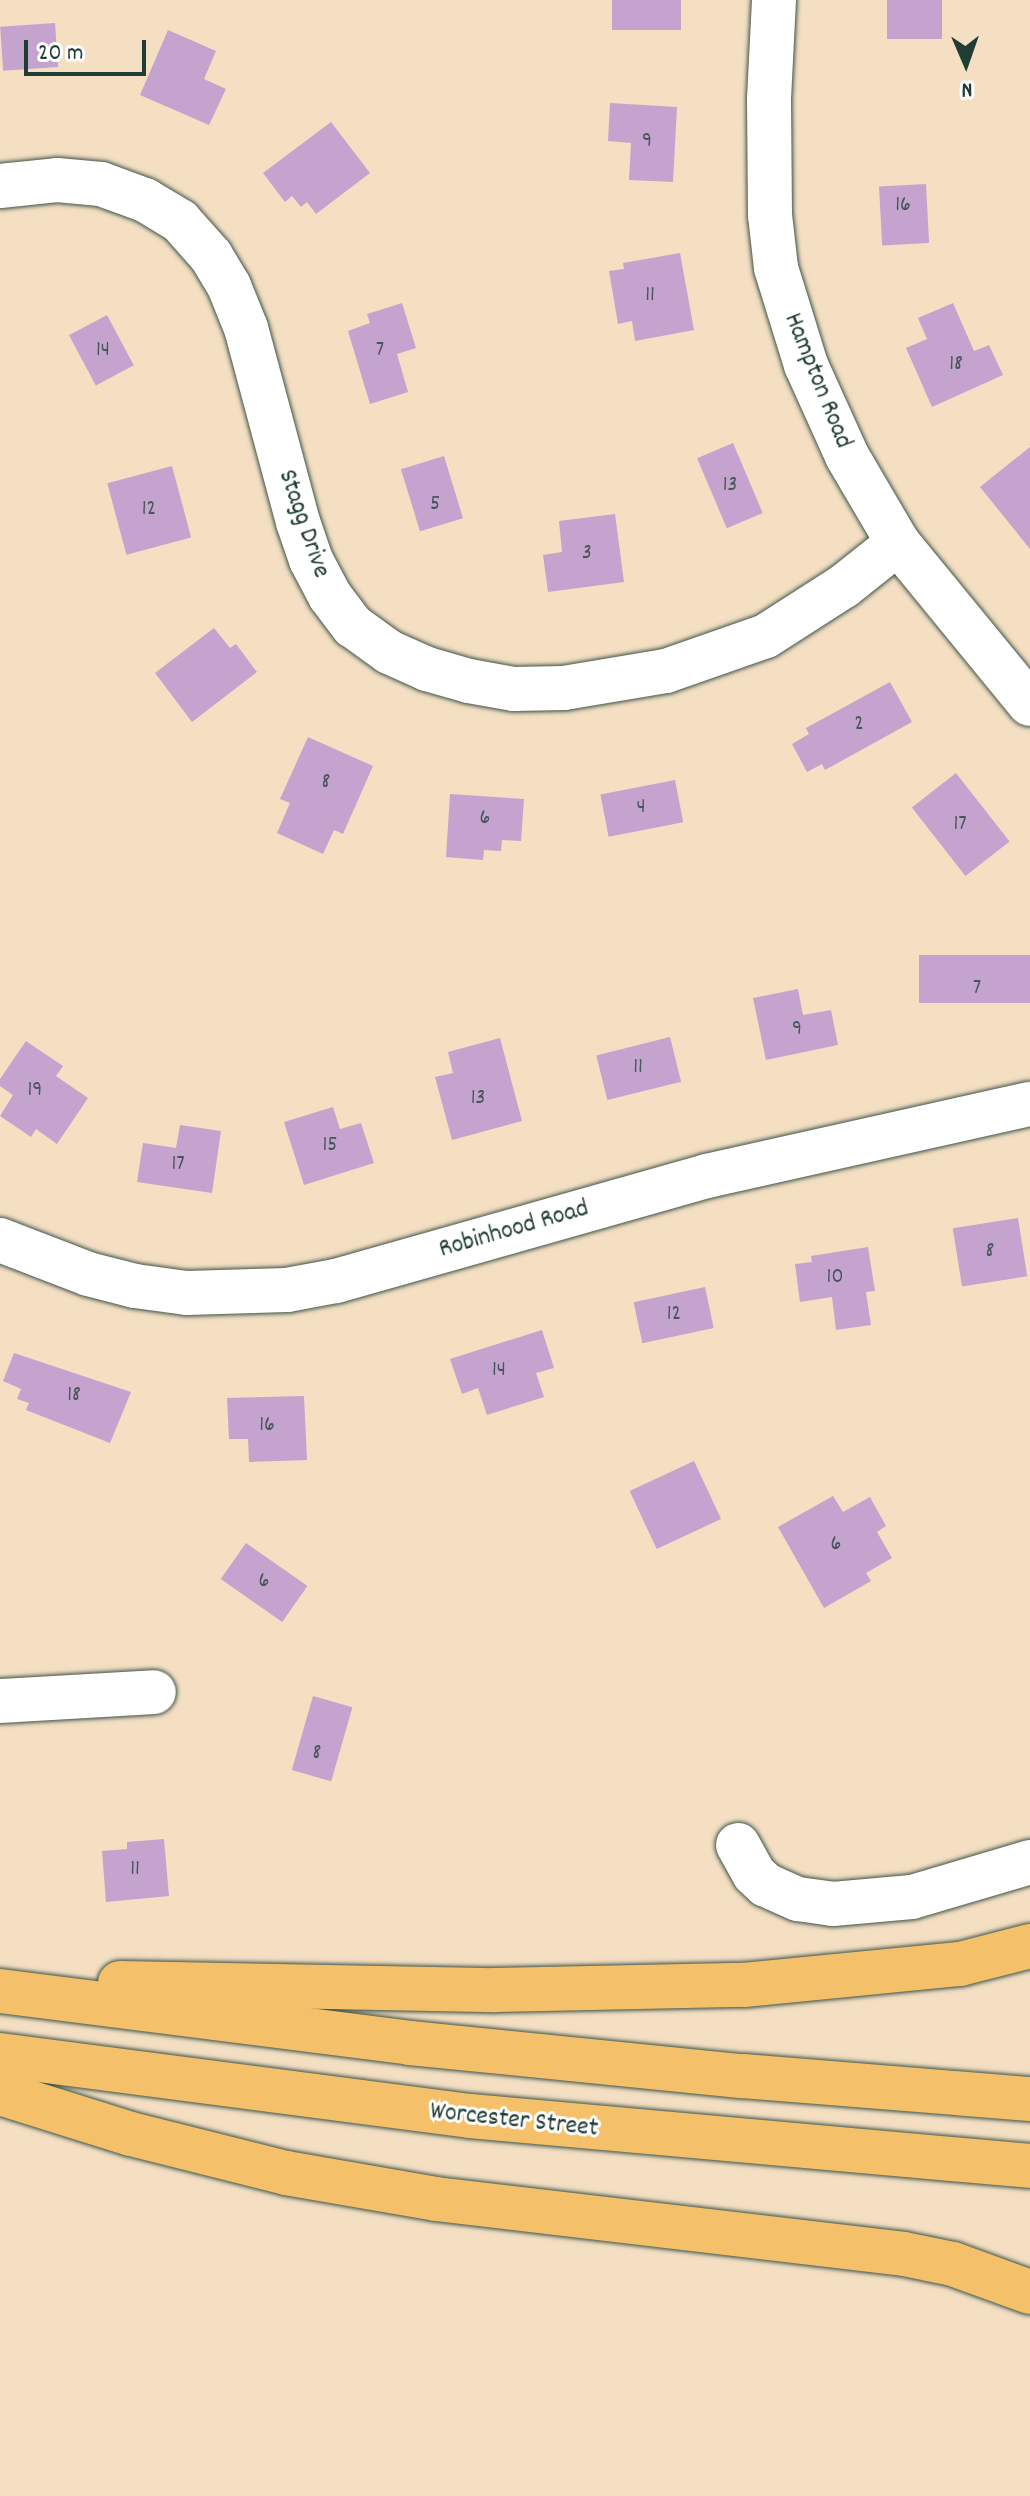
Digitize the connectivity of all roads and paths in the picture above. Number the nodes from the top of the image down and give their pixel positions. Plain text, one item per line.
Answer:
1 (774, 0) edge
2 (0, 186) edge
3 (898, 543) junction
4 (1030, 704) edge
5 (1030, 1104) edge
6 (0, 1240) edge
7 (154, 1692) dead end
8 (0, 1701) edge
9 (738, 1845) dead end
10 (1030, 1862) edge
11 (1030, 1946) edge
12 (0, 1981) edge
13 (0, 1991) edge
14 (0, 2055) edge
15 (0, 2093) edge
16 (1030, 2099) edge
17 (1030, 2166) edge
18 (1030, 2292) edge

1 - 3 street, Hampton Road
2 - 3 street, Stagg Drive
3 - 4 street, Hampton Road
5 - 6 street, Robinhood Road
7 - 8 street
9 - 10 street
11 - 12 highway
13 - 16 highway
14 - 17 highway, Worcester Street
15 - 18 highway

